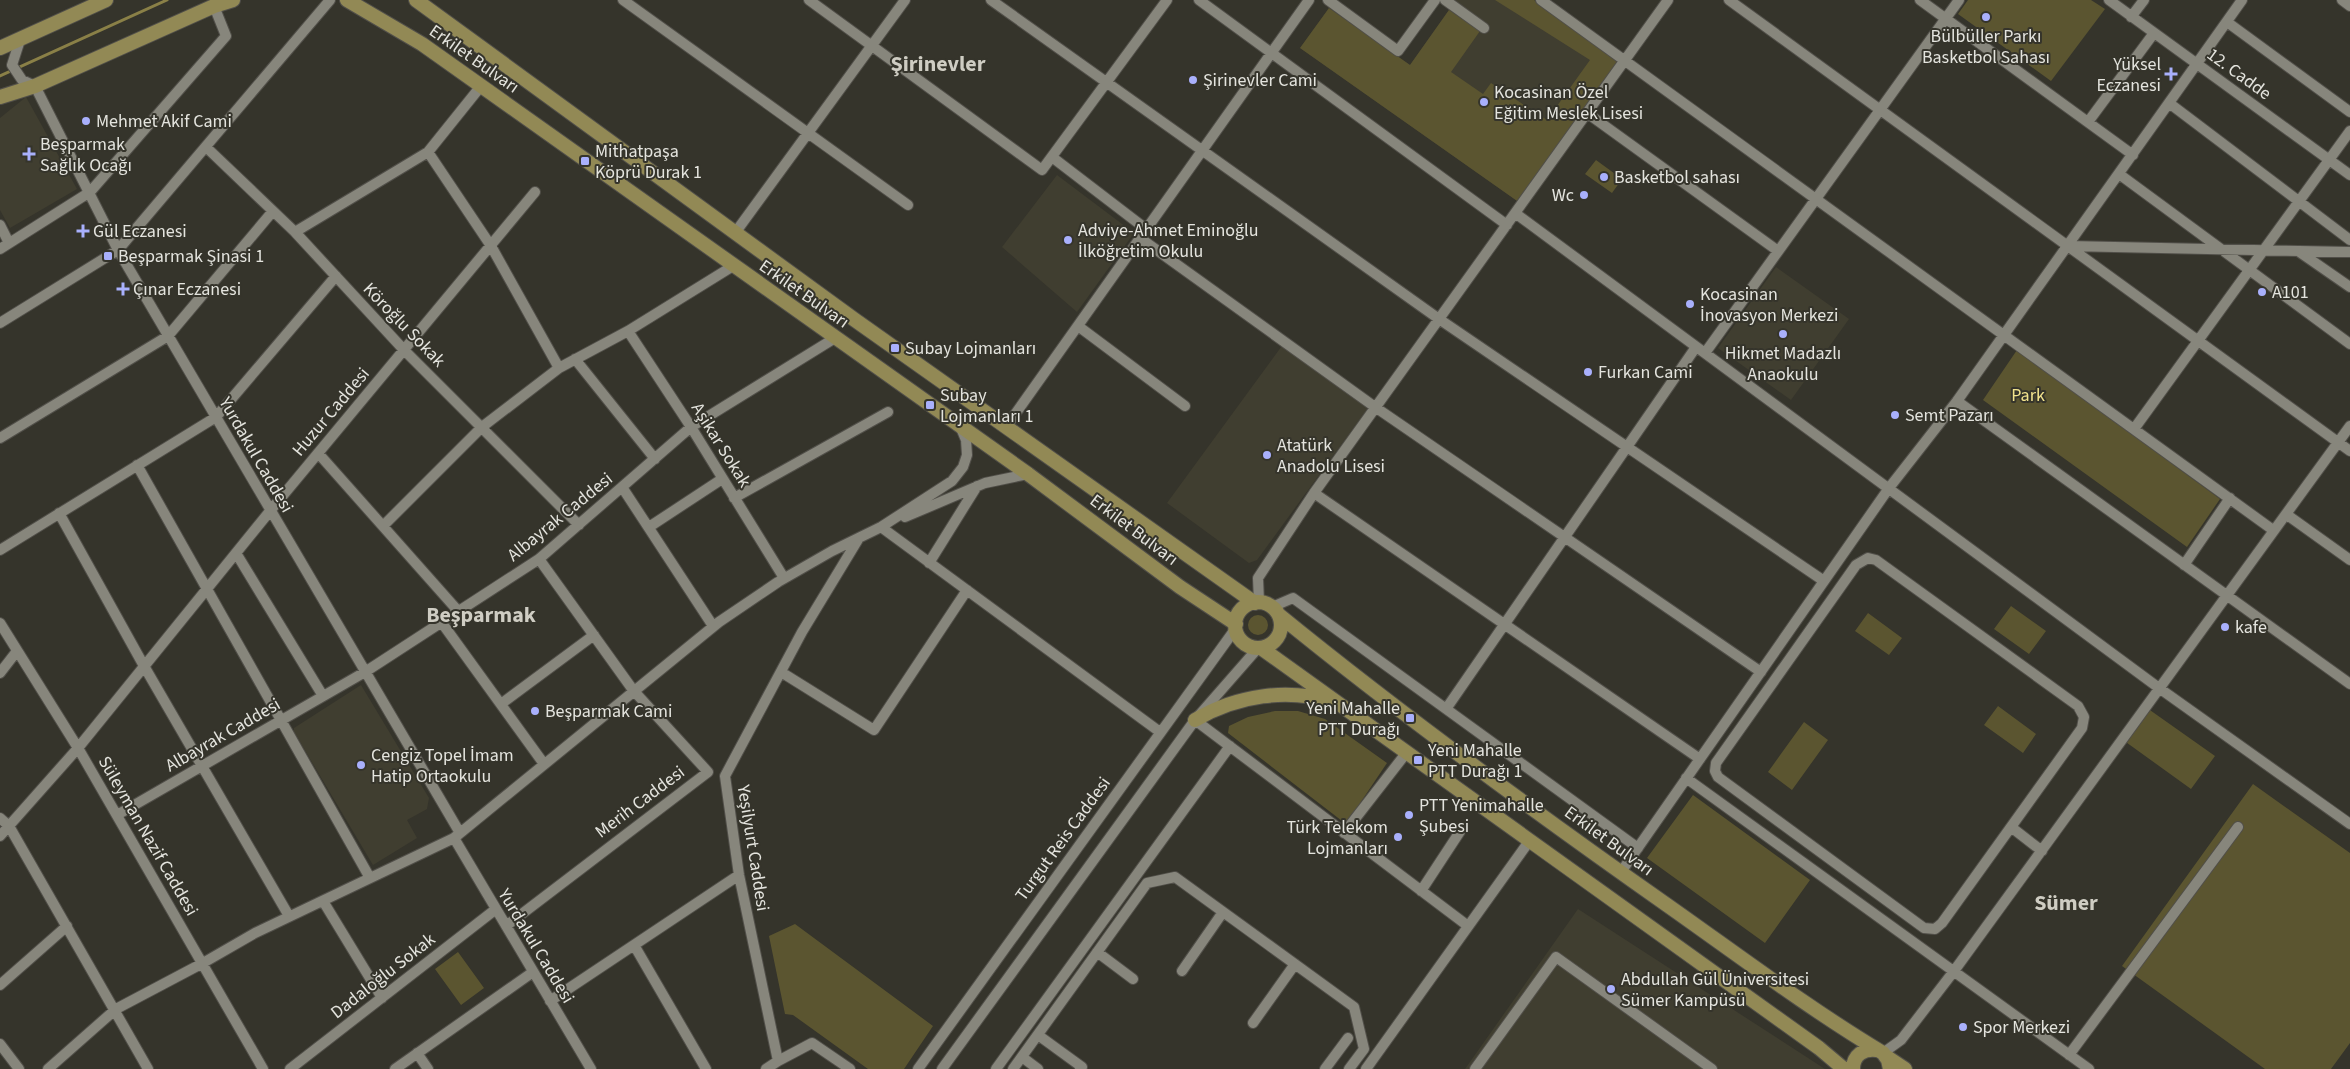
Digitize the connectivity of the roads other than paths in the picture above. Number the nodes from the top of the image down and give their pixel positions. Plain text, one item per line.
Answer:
1 (106, 0) edge
2 (234, 0) edge
3 (330, 0) edge
4 (347, 0) edge
5 (623, 0) edge
6 (809, 0) edge
7 (905, 0) edge
8 (991, 0) edge
9 (1167, 0) edge
10 (1199, 0) edge
11 (1310, 0) edge
12 (1328, 0) edge
13 (1435, 0) edge
14 (1445, 0) edge
15 (1541, 0) edge
16 (1668, 0) edge
17 (1729, 0) edge
18 (1920, 0) edge
19 (1959, 0) edge
20 (2109, 0) edge
21 (2144, 0) edge
22 (2242, 0) edge
23 (2342, 0) edge
24 (422, 2) edge
25 (214, 3) edge
26 (86, 4) edge
27 (2350, 6) edge
28 (2131, 17) junction
29 (1946, 19) junction
30 (2226, 22) junction
31 (1484, 28) dead end
32 (2154, 33) junction
33 (20, 40) junction
34 (872, 46) junction
35 (0, 48) edge
36 (1271, 54) junction
37 (1624, 61) junction
38 (2196, 64) junction
39 (1106, 83) junction
40 (35, 86) junction
41 (481, 86) junction
42 (0, 97) edge
43 (2169, 103) junction
44 (1880, 110) junction
45 (2350, 112) edge
46 (1587, 113) junction
47 (2088, 122) junction
48 (2350, 131) edge
49 (808, 133) junction
50 (206, 147) junction
51 (1202, 151) junction
52 (428, 152) junction
53 (2133, 155) junction
54 (1052, 157) junction
55 (2329, 160) junction
56 (2119, 174) junction
57 (2350, 175) edge
58 (90, 192) junction
59 (536, 192) dead end
60 (1816, 199) junction
61 (2299, 202) junction
62 (908, 205) dead end
63 (273, 211) junction
64 (1515, 213) junction
65 (0, 225) edge
66 (1507, 225) junction
67 (295, 232) junction
68 (735, 233) junction
69 (1143, 234) junction
70 (2350, 240) edge
71 (5, 246) edge
72 (491, 246) junction
73 (2068, 246) junction
74 (2220, 249) junction
75 (118, 250) junction
76 (2264, 250) junction
77 (2298, 250) junction
78 (1778, 252) junction
79 (2350, 252) edge
80 (733, 266) junction
81 (2249, 270) junction
82 (336, 276) junction
83 (2350, 287) edge
84 (1439, 319) junction
85 (0, 323) edge
86 (1078, 326) junction
87 (628, 331) junction
88 (2004, 335) junction
89 (168, 336) junction
90 (834, 338) junction
91 (2198, 340) junction
92 (2350, 344) edge
93 (1696, 347) junction
94 (404, 350) junction
95 (1705, 353) junction
96 (575, 358) junction
97 (559, 368) junction
98 (1957, 401) junction
99 (1185, 406) dead end
100 (1376, 408) junction
101 (888, 412) dead end
102 (216, 417) junction
103 (960, 426) junction
104 (2350, 426) edge
105 (482, 427) junction
106 (691, 427) junction
107 (1006, 427) junction
108 (2134, 429) junction
109 (0, 438) edge
110 (2338, 442) junction
111 (1627, 447) junction
112 (2350, 451) edge
113 (318, 454) junction
114 (655, 459) junction
115 (137, 466) junction
116 (1028, 474) junction
117 (722, 479) junction
118 (977, 486) junction
119 (622, 487) junction
120 (1889, 488) junction
121 (1314, 492) junction
122 (734, 498) junction
123 (2230, 498) junction
124 (270, 511) junction
125 (59, 514) junction
126 (2286, 514) junction
127 (579, 525) junction
128 (383, 526) junction
129 (881, 527) junction
130 (649, 528) junction
131 (2273, 530) junction
132 (859, 537) junction
133 (1565, 537) junction
134 (0, 550) edge
135 (236, 553) junction
136 (539, 559) junction
137 (2350, 560) edge
138 (929, 562) junction
139 (2184, 565) junction
140 (784, 578) junction
141 (1824, 581) junction
142 (207, 589) junction
143 (967, 590) junction
144 (2227, 594) junction
145 (1266, 607) junction
146 (459, 612) junction
147 (0, 623) edge
148 (442, 623) junction
149 (1505, 624) junction
150 (713, 626) junction
151 (1236, 626) junction
152 (594, 635) junction
153 (1259, 648) junction
154 (17, 651) junction
155 (144, 666) junction
156 (365, 672) junction
157 (781, 672) junction
158 (1761, 672) junction
159 (0, 673) edge
160 (2349, 682) edge
161 (2159, 688) junction
162 (633, 690) junction
163 (323, 696) junction
164 (501, 704) junction
165 (1342, 705) junction
166 (1446, 709) junction
167 (281, 720) junction
168 (1195, 720) junction
169 (1160, 732) junction
170 (1230, 746) junction
171 (78, 748) junction
172 (1407, 752) junction
173 (1700, 759) junction
174 (544, 764) junction
175 (202, 766) junction
176 (708, 772) junction
177 (725, 776) junction
178 (1686, 778) junction
179 (117, 814) junction
180 (0, 818) edge
181 (2350, 824) edge
182 (9, 826) junction
183 (2011, 827) junction
184 (2238, 827) dead end
185 (1461, 830) dead end
186 (1344, 833) junction
187 (0, 836) edge
188 (457, 836) junction
189 (1530, 840) junction
190 (1638, 848) junction
191 (2042, 851) junction
192 (1621, 872) junction
193 (739, 875) junction
194 (370, 878) junction
195 (1420, 891) junction
196 (322, 901) junction
197 (496, 909) junction
198 (1223, 912) junction
199 (289, 916) junction
200 (67, 926) junction
201 (506, 926) junction
202 (1468, 926) junction
203 (634, 945) junction
204 (1097, 952) junction
205 (204, 963) junction
206 (1295, 964) junction
207 (1182, 971) dead end
208 (1954, 971) junction
209 (533, 972) junction
210 (1133, 979) dead end
211 (0, 985) edge
212 (382, 998) junction
213 (550, 1001) junction
214 (116, 1009) junction
215 (1254, 1024) dead end
216 (1038, 1035) junction
217 (1348, 1038) dead end
218 (0, 1044) edge
219 (417, 1053) junction
220 (2069, 1055) junction
221 (1022, 1057) junction
222 (1884, 1057) edge
223 (778, 1061) junction
224 (19, 1069) edge
225 (48, 1069) edge
226 (148, 1069) edge
227 (263, 1069) edge
228 (290, 1069) edge
229 (395, 1069) edge
230 (428, 1069) edge
231 (591, 1069) edge
232 (706, 1069) edge
233 (766, 1069) edge
234 (850, 1069) edge
235 (918, 1069) edge
236 (942, 1069) edge
237 (996, 1069) edge
238 (1013, 1069) edge
239 (1038, 1069) edge
240 (1080, 1069) edge
241 (1325, 1069) edge
242 (1349, 1069) edge
243 (1366, 1069) edge
244 (1475, 1069) edge
245 (1712, 1069) edge
246 (1844, 1069) edge
247 (1853, 1069) edge
248 (1905, 1069) edge
249 (2088, 1069) edge

1 - 26 main road
2 - 25 main road
3 - 50 street
4 - 41 main road, Erkilet Bulvarı
5 - 49 street
6 - 34 street
7 - 34 street
8 - 39 street
9 - 39 street
10 - 36 street
11 - 36 street
12 - 13 street
14 - 31 street
15 - 37 street
16 - 37 street
17 - 44 street
18 - 29 street
19 - 29 street
20 - 28 street, 12. Cadde
21 - 28 street
22 - 30 street
23 - 27 street
24 - 68 main road, Erkilet Bulvarı
25 - 40 main road
25 - 58 street
26 - 33 main road
28 - 32 street, 12. Cadde
29 - 44 street
29 - 47 street
30 - 38 street
30 - 45 street
32 - 38 street, 12. Cadde
32 - 47 street
33 - 35 main road
33 - 40 street
34 - 49 street
34 - 54 street
36 - 51 street
36 - 66 street
37 - 46 street
37 - 60 street
38 - 43 street
38 - 55 street, 12. Cadde
39 - 51 street
39 - 54 street
40 - 42 main road
40 - 58 street, Yurdakul Caddesi
41 - 52 street
41 - 80 main road, Erkilet Bulvarı
43 - 53 street
43 - 61 street
44 - 60 street
44 - 73 street
46 - 64 street
46 - 78 street
47 - 53 street
48 - 55 street
49 - 62 street
49 - 68 street
50 - 63 street, Köroğlu Sokak
50 - 75 street
51 - 69 street
51 - 84 street
52 - 67 street
52 - 72 street
53 - 56 street
54 - 69 street
55 - 57 street, 12. Cadde
55 - 61 street
56 - 73 street
56 - 74 street
58 - 71 street
58 - 75 street, Yurdakul Caddesi
59 - 72 street, Huzur Caddesi
60 - 78 street
60 - 88 street
61 - 70 street
61 - 76 street
63 - 67 street, Köroğlu Sokak
63 - 89 street
64 - 66 street
64 - 93 street
65 - 71 street
66 - 84 street
67 - 82 street, Köroğlu Sokak
68 - 107 main road, Erkilet Bulvarı
69 - 86 street
69 - 100 street
72 - 94 street, Huzur Caddesi
72 - 97 street
73 - 74 street
73 - 88 street
73 - 91 street
74 - 76 street
74 - 81 street
75 - 85 street
75 - 89 street, Yurdakul Caddesi
76 - 77 street
76 - 81 street
77 - 79 street
77 - 83 street
78 - 95 street
80 - 87 street
80 - 90 main road, Erkilet Bulvarı
81 - 91 street
81 - 92 street
82 - 94 street, Köroğlu Sokak
82 - 102 street
84 - 100 street
84 - 111 street
86 - 99 street
86 - 107 street
87 - 96 street
87 - 106 street, Aşikar Sokak
88 - 98 street
88 - 108 street
89 - 102 street, Yurdakul Caddesi
89 - 109 street
90 - 103 main road, Erkilet Bulvarı
90 - 106 street, Albayrak Caddesi
91 - 108 street
91 - 110 street
93 - 95 street
93 - 111 street
94 - 105 street, Köroğlu Sokak
94 - 113 street, Huzur Caddesi
95 - 120 street
96 - 97 street
96 - 114 street
97 - 105 street
98 - 120 street
98 - 139 street
100 - 121 street
100 - 133 street
101 - 122 street
102 - 115 street
102 - 124 street, Yurdakul Caddesi
103 - 116 main road, Erkilet Bulvarı
103 - 129 street
104 - 110 street
105 - 127 street, Köroğlu Sokak
105 - 128 street
106 - 114 street, Albayrak Caddesi
106 - 117 street, Aşikar Sokak
107 - 145 main road, Erkilet Bulvarı
108 - 123 street
110 - 112 street
110 - 126 street
111 - 133 street
111 - 141 street
113 - 124 street, Huzur Caddesi
113 - 128 street
114 - 119 street, Albayrak Caddesi
115 - 125 street
115 - 142 street
116 - 118 street
116 - 151 main road, Erkilet Bulvarı
117 - 122 street, Aşikar Sokak
117 - 130 street
118 - 129 street
118 - 138 street
119 - 127 street, Albayrak Caddesi
119 - 130 street
120 - 141 street
120 - 161 street
121 - 145 street
121 - 149 street
122 - 140 street, Aşikar Sokak
123 - 131 street
123 - 139 street
124 - 135 street, Huzur Caddesi
124 - 156 street, Yurdakul Caddesi
125 - 134 street
125 - 155 street
126 - 131 street
126 - 137 street
127 - 136 street, Albayrak Caddesi
128 - 146 street
129 - 132 street
129 - 138 street
130 - 150 street
131 - 144 street
132 - 140 street
132 - 157 street, Yeşilyurt Caddesi
133 - 149 street
133 - 158 street
135 - 142 street, Huzur Caddesi
135 - 163 street
136 - 146 street, Albayrak Caddesi
136 - 152 street, Merih Caddesi
138 - 143 street
139 - 144 street
140 - 150 street
141 - 158 street
142 - 155 street, Huzur Caddesi
142 - 167 street
143 - 157 street
143 - 169 street
144 - 160 street
144 - 161 street
145 - 151 main road
145 - 153 main road
145 - 166 street
145 - 192 main road, Erkilet Bulvarı
146 - 148 street, Albayrak Caddesi
147 - 154 street, Süleyman Nazif Caddesi
148 - 156 street, Albayrak Caddesi
148 - 164 street
149 - 166 street
149 - 173 street
150 - 162 street
151 - 153 main road
151 - 169 street, Turgut Reis Caddesi
152 - 162 street, Merih Caddesi
152 - 164 street
153 - 165 main road
153 - 168 street, Turgut Reis Caddesi
154 - 159 street
154 - 171 street, Süleyman Nazif Caddesi
155 - 171 street, Huzur Caddesi
155 - 175 street
156 - 163 street, Albayrak Caddesi
156 - 188 street, Yurdakul Caddesi
157 - 177 street, Yeşilyurt Caddesi
158 - 173 street
161 - 181 street
161 - 191 street
162 - 174 street
162 - 176 street, Merih Caddesi
163 - 167 street, Albayrak Caddesi
164 - 174 street
165 - 168 main road
165 - 172 main road
166 - 190 street
167 - 175 street, Albayrak Caddesi
167 - 194 street
168 - 170 street
168 - 236 street, Turgut Reis Caddesi
169 - 235 street, Turgut Reis Caddesi
170 - 186 street
170 - 237 street
171 - 179 street, Süleyman Nazif Caddesi
171 - 182 street, Huzur Caddesi
172 - 186 street
172 - 189 main road
173 - 178 street
174 - 188 street
175 - 179 street, Albayrak Caddesi
175 - 199 street
176 - 177 street
176 - 201 street, Merih Caddesi
177 - 193 street, Yeşilyurt Caddesi
178 - 190 street
178 - 208 street
179 - 205 street, Süleyman Nazif Caddesi
180 - 182 street
182 - 187 street, Huzur Caddesi
182 - 200 street
183 - 183 street
183 - 191 street
184 - 220 street
185 - 195 street
186 - 195 street
188 - 194 street
188 - 197 street, Yurdakul Caddesi
189 - 202 street
189 - 246 main road
190 - 192 street
191 - 208 street
192 - 222 main road, Erkilet Bulvarı
193 - 203 street
193 - 223 street, Yeşilyurt Caddesi
194 - 196 street
195 - 202 street
196 - 199 street
196 - 212 street
197 - 201 street, Yurdakul Caddesi
197 - 212 street, Dadaloğlu Sokak
198 - 204 street
198 - 206 street
198 - 207 street
199 - 205 street
200 - 211 street
200 - 214 street
201 - 209 street, Yurdakul Caddesi
202 - 243 street
203 - 213 street
203 - 232 street
204 - 210 street
204 - 216 street
205 - 214 street
205 - 227 street, Süleyman Nazif Caddesi
206 - 215 street
206 - 242 street
208 - 220 street
208 - 222 street
209 - 213 street, Yurdakul Caddesi
209 - 219 street
212 - 228 street, Dadaloğlu Sokak
213 - 231 street, Yurdakul Caddesi
214 - 225 street
214 - 226 street
216 - 221 street
216 - 240 street
217 - 241 street
218 - 224 street
219 - 229 street
219 - 230 street
220 - 249 street
221 - 238 street
221 - 239 street
222 - 247 main road
222 - 248 main road, Erkilet Bulvarı
223 - 233 street
223 - 234 street
244 - 245 street

